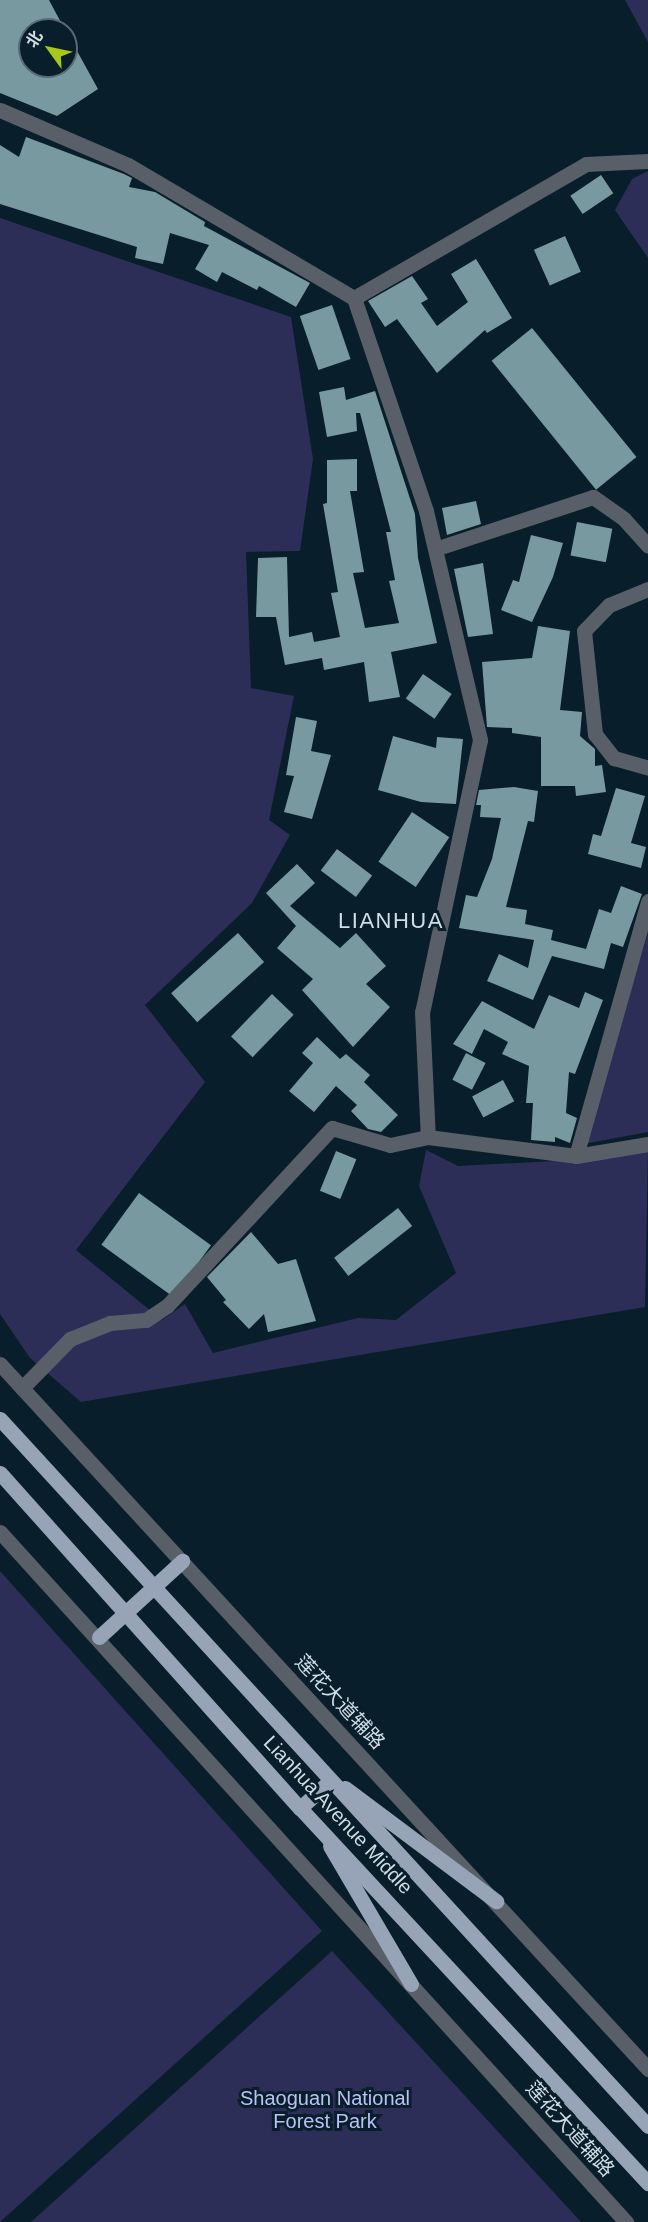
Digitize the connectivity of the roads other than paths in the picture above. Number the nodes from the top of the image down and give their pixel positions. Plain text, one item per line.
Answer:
1 (0, 110) edge
2 (648, 161) edge
3 (354, 298) junction
4 (444, 546) dead end
5 (648, 546) edge
6 (648, 589) edge
7 (648, 768) edge
8 (648, 901) edge
9 (428, 1137) junction
10 (648, 1144) edge
11 (576, 1156) junction
12 (0, 1365) edge
13 (22, 1388) junction
14 (0, 1419) edge
15 (0, 1473) edge
16 (0, 1532) edge
17 (182, 1560) junction
18 (151, 1588) junction
19 (127, 1612) junction
20 (99, 1637) junction
21 (314, 1765) junction
22 (329, 1782) junction
23 (300, 1808) junction
24 (314, 1820) junction
25 (496, 1901) junction
26 (411, 1984) junction
27 (648, 2069) edge
28 (648, 2126) edge
29 (648, 2183) edge
30 (626, 2222) edge

1 - 3 street
2 - 3 street
3 - 9 street
4 - 5 street
6 - 7 street
8 - 11 street
9 - 11 street
9 - 13 street
10 - 11 street
12 - 13 street, 莲花大道辅路
13 - 17 street, 莲花大道辅路
14 - 18 main road, Lianhua Avenue Middle
15 - 19 main road, Lianhua Avenue Middle
16 - 20 street, 莲花大道辅路
17 - 18 main road
17 - 25 street, 莲花大道辅路
18 - 19 main road
18 - 21 main road, Lianhua Avenue Middle
19 - 20 main road
19 - 23 main road, Lianhua Avenue Middle
20 - 26 street, 莲花大道辅路
21 - 22 main road, Lianhua Avenue Middle
21 - 25 main road
22 - 23 main road
22 - 28 main road, Lianhua Avenue Middle
23 - 24 main road, Lianhua Avenue Middle
24 - 26 main road
24 - 29 main road, Lianhua Avenue Middle
25 - 27 street, 莲花大道辅路
26 - 30 street, 莲花大道辅路

